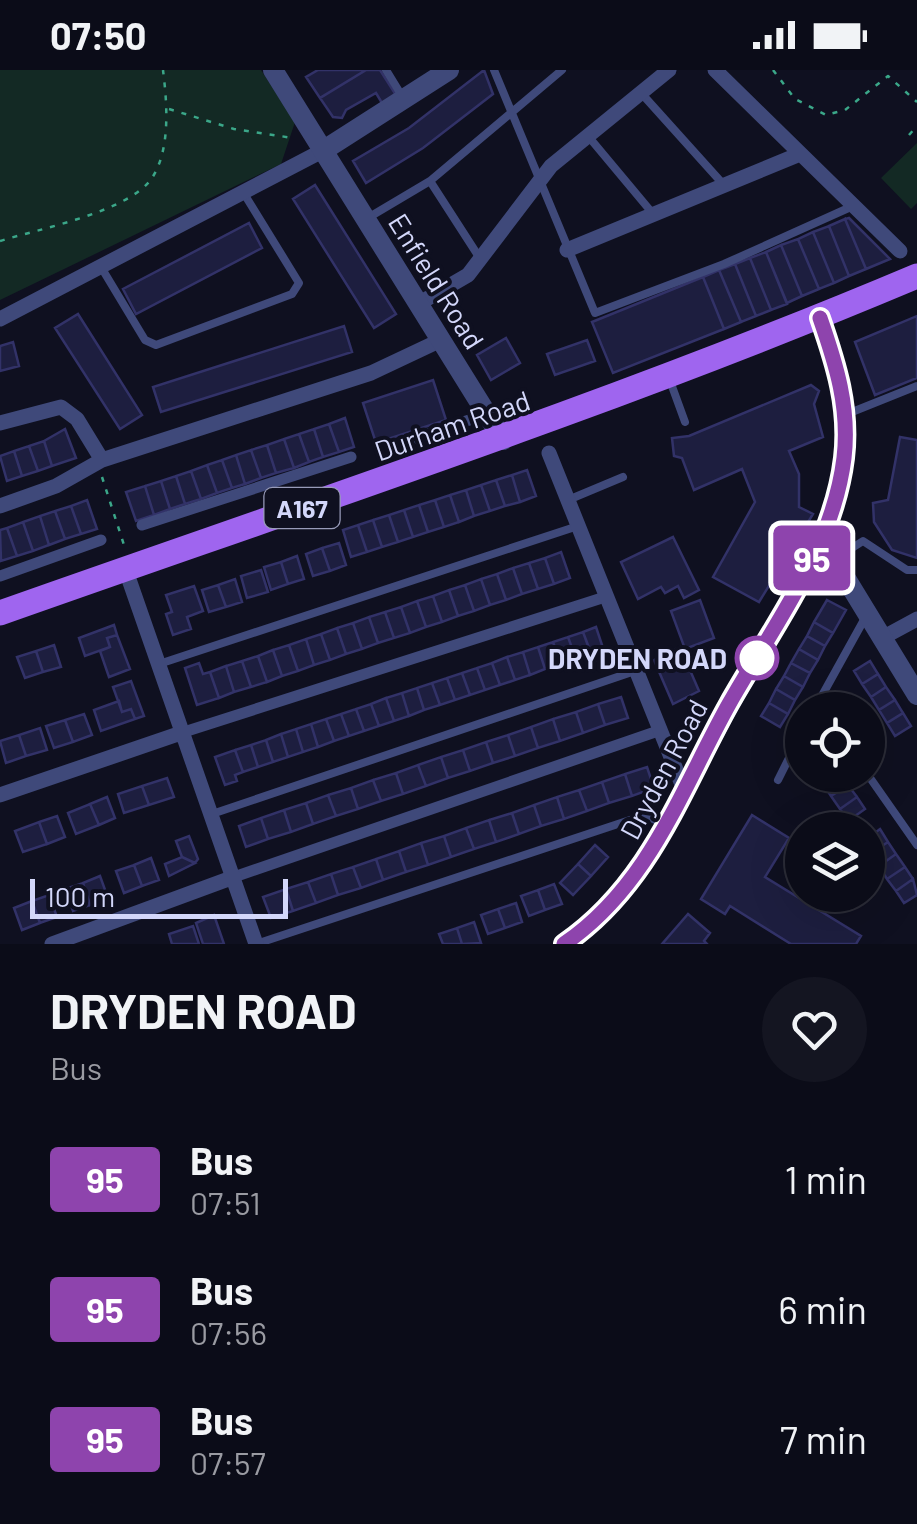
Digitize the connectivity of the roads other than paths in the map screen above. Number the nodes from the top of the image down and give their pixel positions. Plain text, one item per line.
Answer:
1 (273, 70) edge
2 (386, 70) edge
3 (449, 70) edge
4 (494, 70) edge
5 (562, 70) edge
6 (669, 70) edge
7 (715, 70) edge
8 (642, 94) junction
9 (404, 100) junction
10 (511, 113) junction
11 (588, 136) junction
12 (321, 146) junction
13 (800, 154) junction
14 (430, 180) junction
15 (538, 181) junction
16 (726, 187) junction
17 (242, 192) junction
18 (854, 206) junction
19 (654, 215) junction
20 (366, 219) junction
21 (566, 250) junction
22 (900, 252) dead end
23 (480, 259) junction
24 (101, 266) junction
25 (917, 276) edge
26 (418, 304) junction
27 (820, 318) junction
28 (0, 319) edge
29 (440, 340) junction
30 (669, 378) junction
31 (917, 386) edge
32 (487, 414) junction
33 (845, 414) junction
34 (685, 422) dead end
35 (0, 423) edge
36 (416, 438) dead end
37 (504, 440) junction
38 (550, 453) dead end
39 (351, 457) dead end
40 (100, 462) junction
41 (623, 477) dead end
42 (568, 500) junction
43 (0, 506) edge
44 (142, 525) dead end
45 (578, 526) junction
46 (102, 540) dead end
47 (825, 555) junction
48 (125, 568) junction
49 (917, 570) edge
50 (0, 576) edge
51 (606, 596) junction
52 (868, 612) junction
53 (0, 613) edge
54 (917, 619) edge
55 (882, 638) junction
56 (159, 664) junction
57 (635, 671) junction
58 (826, 692) edge
59 (917, 695) edge
60 (658, 731) junction
61 (184, 732) junction
62 (785, 766) edge
63 (778, 780) dead end
64 (685, 792) junction
65 (880, 792) edge
66 (0, 795) edge
67 (212, 814) junction
68 (667, 826) junction
69 (917, 845) edge
70 (234, 877) junction
71 (52, 944) edge
72 (256, 944) edge
73 (564, 944) edge

1 - 12 street, Enfield Road
2 - 9 lane
3 - 9 street
4 - 10 lane
5 - 10 lane
6 - 8 street
7 - 13 street
8 - 11 street
8 - 16 lane
9 - 12 street
10 - 14 lane
10 - 15 lane
11 - 15 street
11 - 19 lane
12 - 17 street
12 - 20 street, Enfield Road
13 - 16 street
13 - 18 street
14 - 20 lane
14 - 23 lane
15 - 21 lane
15 - 23 street
16 - 19 street
17 - 24 street
17 - 24 lane
18 - 21 lane
18 - 22 street
19 - 21 street
20 - 26 street, Enfield Road
23 - 26 street
24 - 28 street
25 - 27 main road, Durham Road / A167
26 - 29 street, Enfield Road
27 - 30 main road, Durham Road / A167
27 - 33 street, Dryden Road
29 - 32 street, Enfield Road
29 - 40 street
30 - 34 lane
30 - 37 main road, Durham Road / A167
31 - 33 lane
32 - 36 street
32 - 37 street, Enfield Road
33 - 47 street, Dryden Road
35 - 40 street
37 - 48 main road, Durham Road / A167
38 - 42 street
39 - 44 street
40 - 43 street
41 - 42 lane
42 - 45 street
45 - 51 street
45 - 56 lane
46 - 50 street
47 - 49 lane
47 - 52 street
47 - 64 street, Dryden Road
48 - 53 main road, Durham Road / A167
48 - 56 street
51 - 57 street
51 - 61 street
52 - 55 street
52 - 58 lane
54 - 55 street
55 - 59 street
56 - 61 street
57 - 60 street
57 - 67 lane
60 - 64 street
60 - 70 street
61 - 66 street
61 - 67 street
62 - 63 lane
64 - 68 street, Dryden Road
65 - 69 lane
67 - 70 street
68 - 72 lane
68 - 73 street, Dryden Road
70 - 71 street
70 - 72 street

